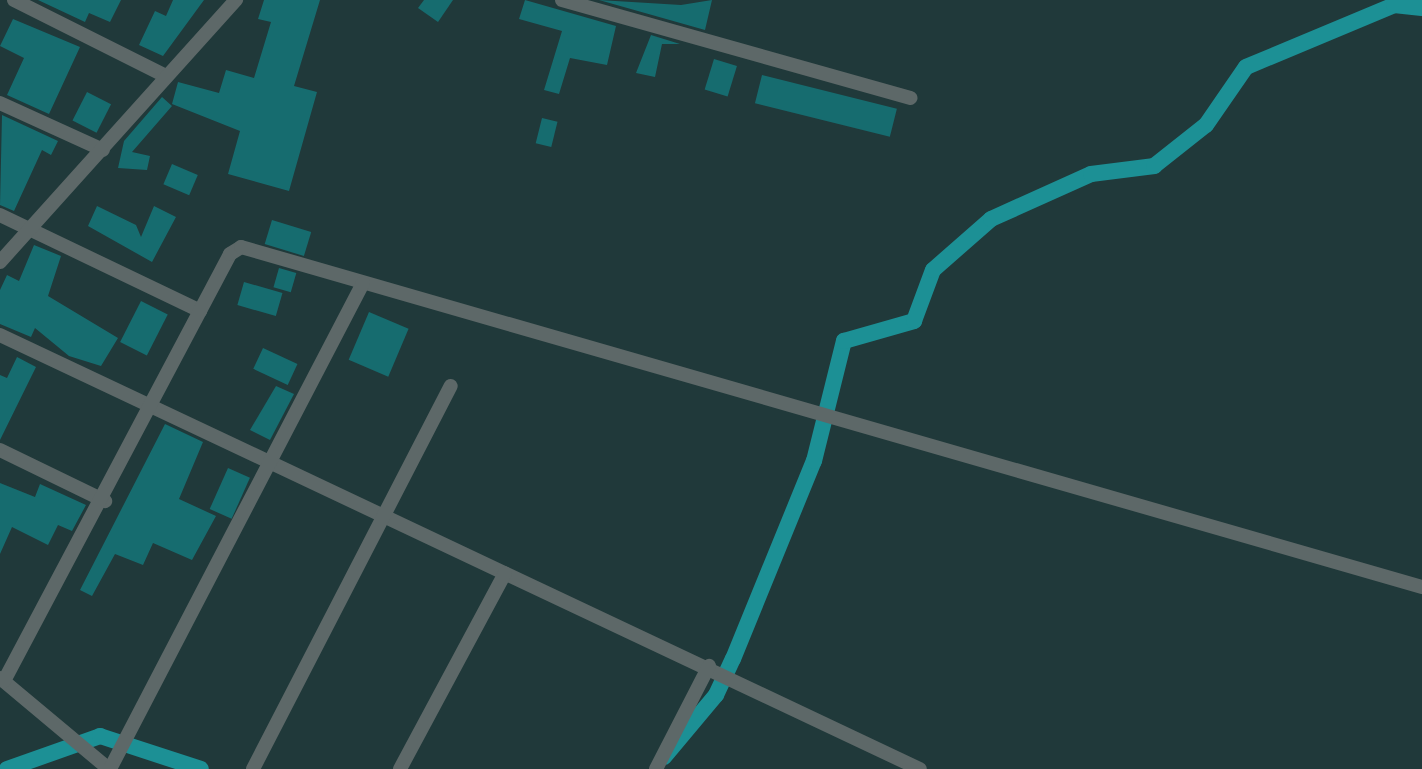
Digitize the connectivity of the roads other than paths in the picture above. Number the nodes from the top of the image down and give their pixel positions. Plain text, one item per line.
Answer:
1 (14, 0) edge
2 (236, 0) edge
3 (562, 0) edge
4 (166, 76) junction
5 (910, 98) dead end
6 (0, 103) edge
7 (103, 150) junction
8 (0, 215) edge
9 (29, 229) junction
10 (0, 262) edge
11 (363, 283) junction
12 (200, 311) junction
13 (0, 335) edge
14 (451, 386) dead end
15 (153, 407) junction
16 (0, 450) edge
17 (269, 463) junction
18 (105, 501) junction
19 (387, 517) junction
20 (505, 573) junction
21 (1422, 587) edge
22 (709, 666) junction
23 (2, 680) edge
24 (110, 769) edge
25 (253, 769) edge
26 (400, 769) edge
27 (656, 769) edge
28 (920, 769) edge

1 - 4 street
2 - 4 street
3 - 5 street
4 - 7 street
6 - 7 street
7 - 9 street
8 - 9 street
9 - 10 street
9 - 12 street
11 - 12 street
11 - 17 street
11 - 21 street
12 - 15 street
13 - 15 street
14 - 19 street
15 - 17 street
15 - 18 street
16 - 18 street
17 - 19 street
17 - 24 street
18 - 23 street
19 - 20 street
19 - 25 street
20 - 22 street
20 - 26 street
22 - 27 street
22 - 28 street
23 - 24 street

